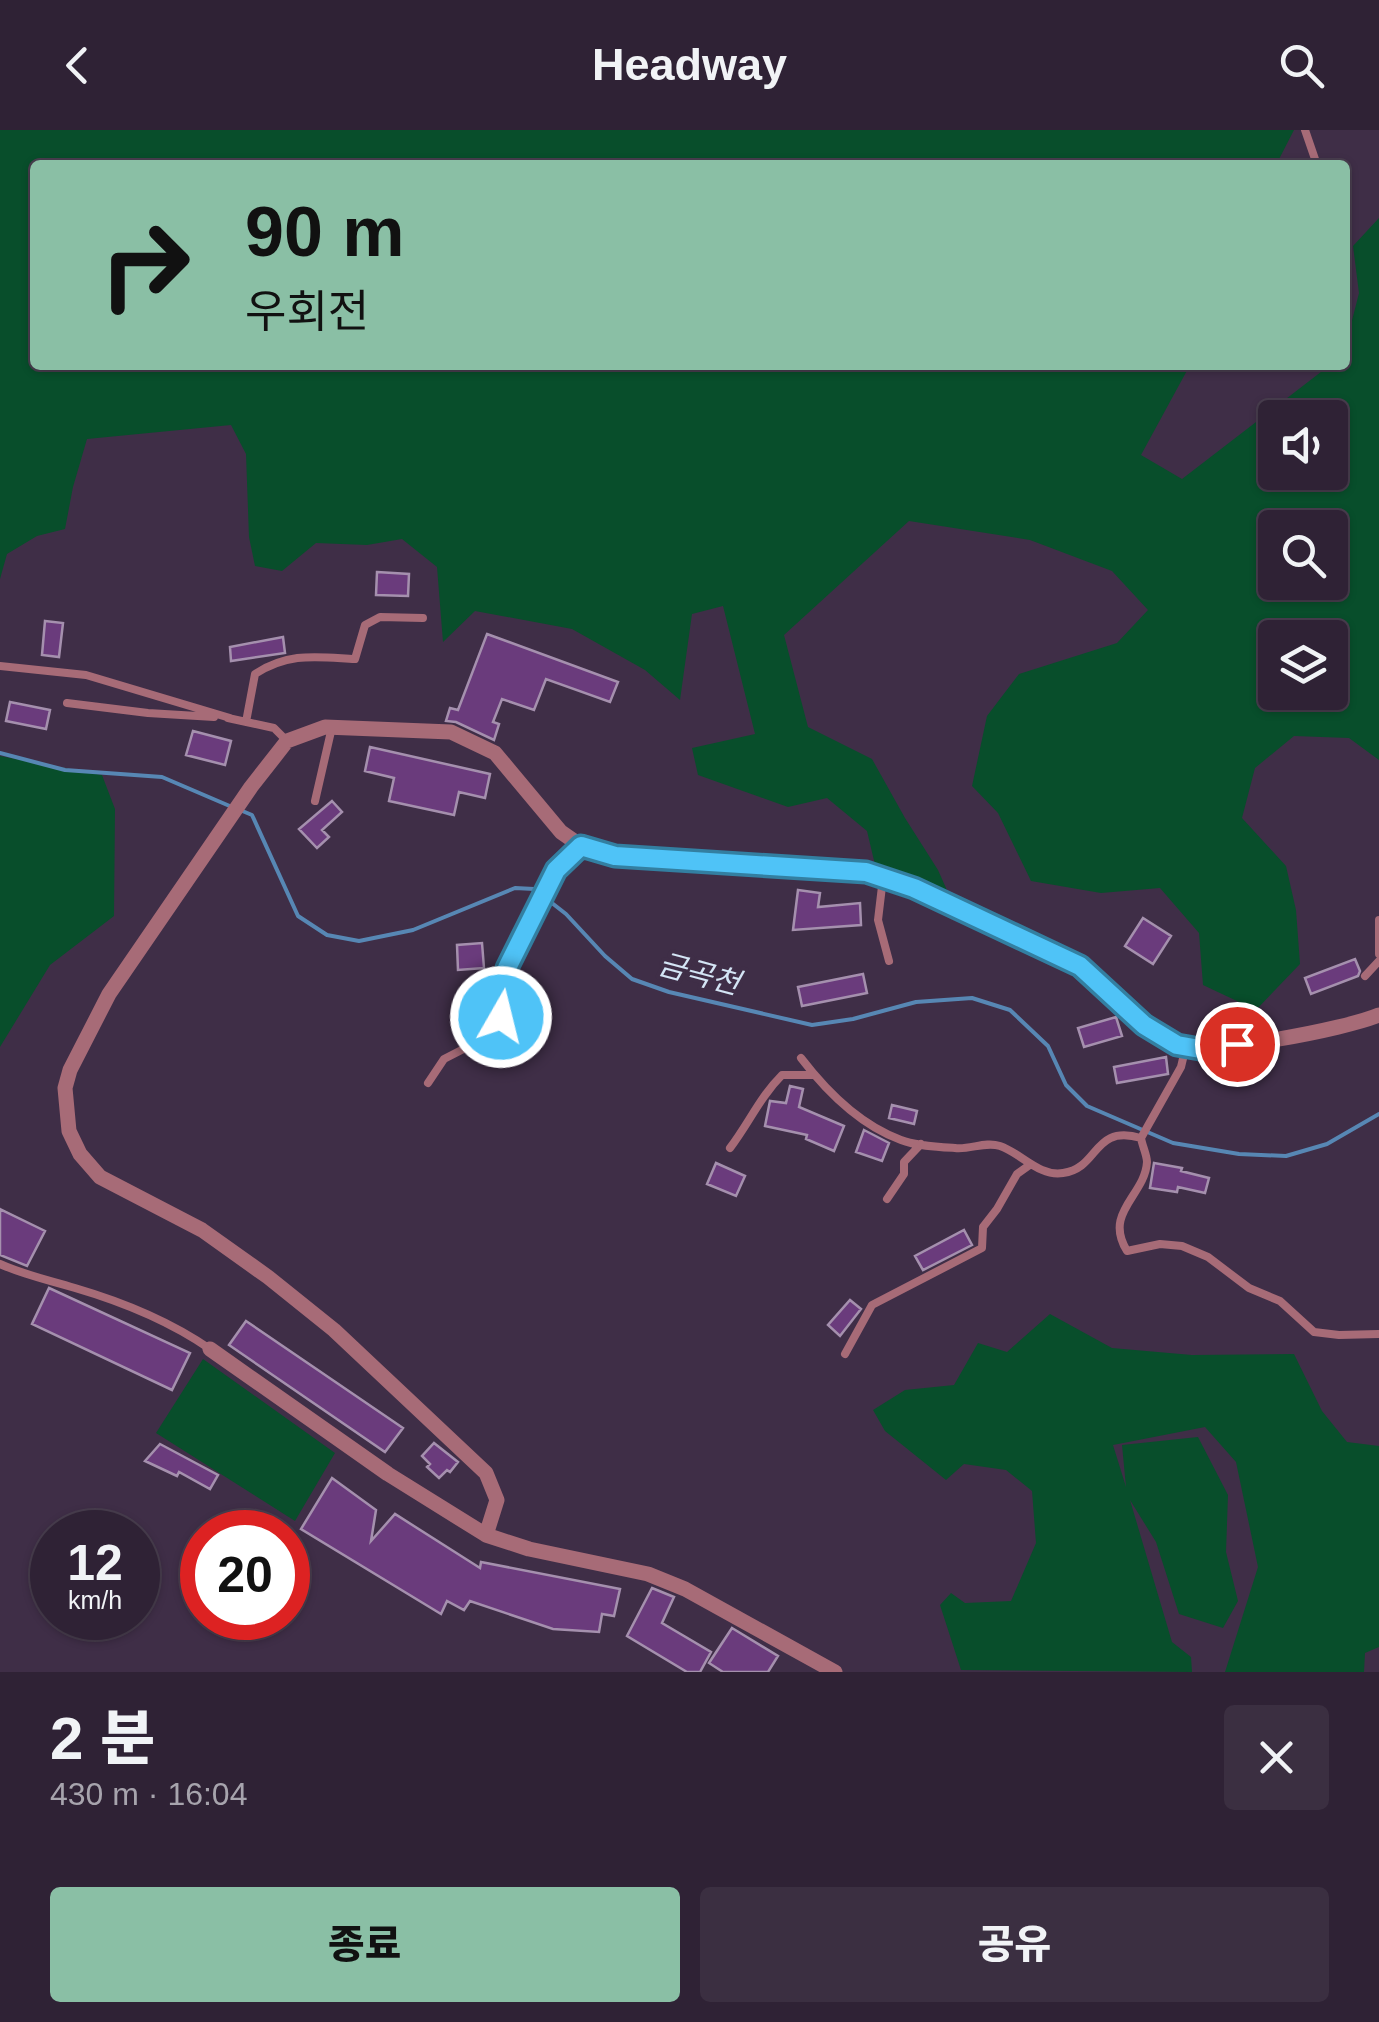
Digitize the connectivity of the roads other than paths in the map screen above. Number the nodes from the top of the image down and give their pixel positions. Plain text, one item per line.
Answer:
1 (1306, 130) edge
2 (1314, 158) dead end
3 (424, 618) dead end
4 (0, 666) edge
5 (67, 703) dead end
6 (230, 718) junction
7 (246, 722) junction
8 (332, 727) junction
9 (288, 741) junction
10 (315, 801) dead end
11 (581, 846) junction
12 (883, 878) junction
13 (1379, 920) edge
14 (1379, 958) edge
15 (889, 961) dead end
16 (1365, 976) dead end
17 (1379, 1015) edge
18 (1186, 1046) junction
19 (801, 1058) dead end
20 (814, 1075) junction
21 (428, 1083) dead end
22 (1141, 1138) junction
23 (921, 1144) junction
24 (730, 1148) dead end
25 (1031, 1164) junction
26 (887, 1199) dead end
27 (0, 1264) edge
28 (1379, 1334) edge
29 (210, 1349) joint
30 (845, 1354) dead end
31 (496, 1511) junction
32 (470, 1525) junction
33 (486, 1535) junction
34 (835, 1672) edge

1 - 2 lane
3 - 7 lane
4 - 6 lane
5 - 6 lane
6 - 7 lane
7 - 9 lane
8 - 9 street
8 - 10 lane
8 - 11 street
9 - 31 street
11 - 12 street
11 - 21 lane
12 - 15 lane
12 - 18 street
13 - 14 lane
14 - 16 lane
17 - 18 street
18 - 22 lane
19 - 20 lane
20 - 23 lane
20 - 24 lane
22 - 25 lane
22 - 28 lane
23 - 25 lane
23 - 26 lane
25 - 30 lane
27 - 29 lane
29 - 32 street
31 - 32 lane
31 - 33 street
32 - 33 street
33 - 34 street

